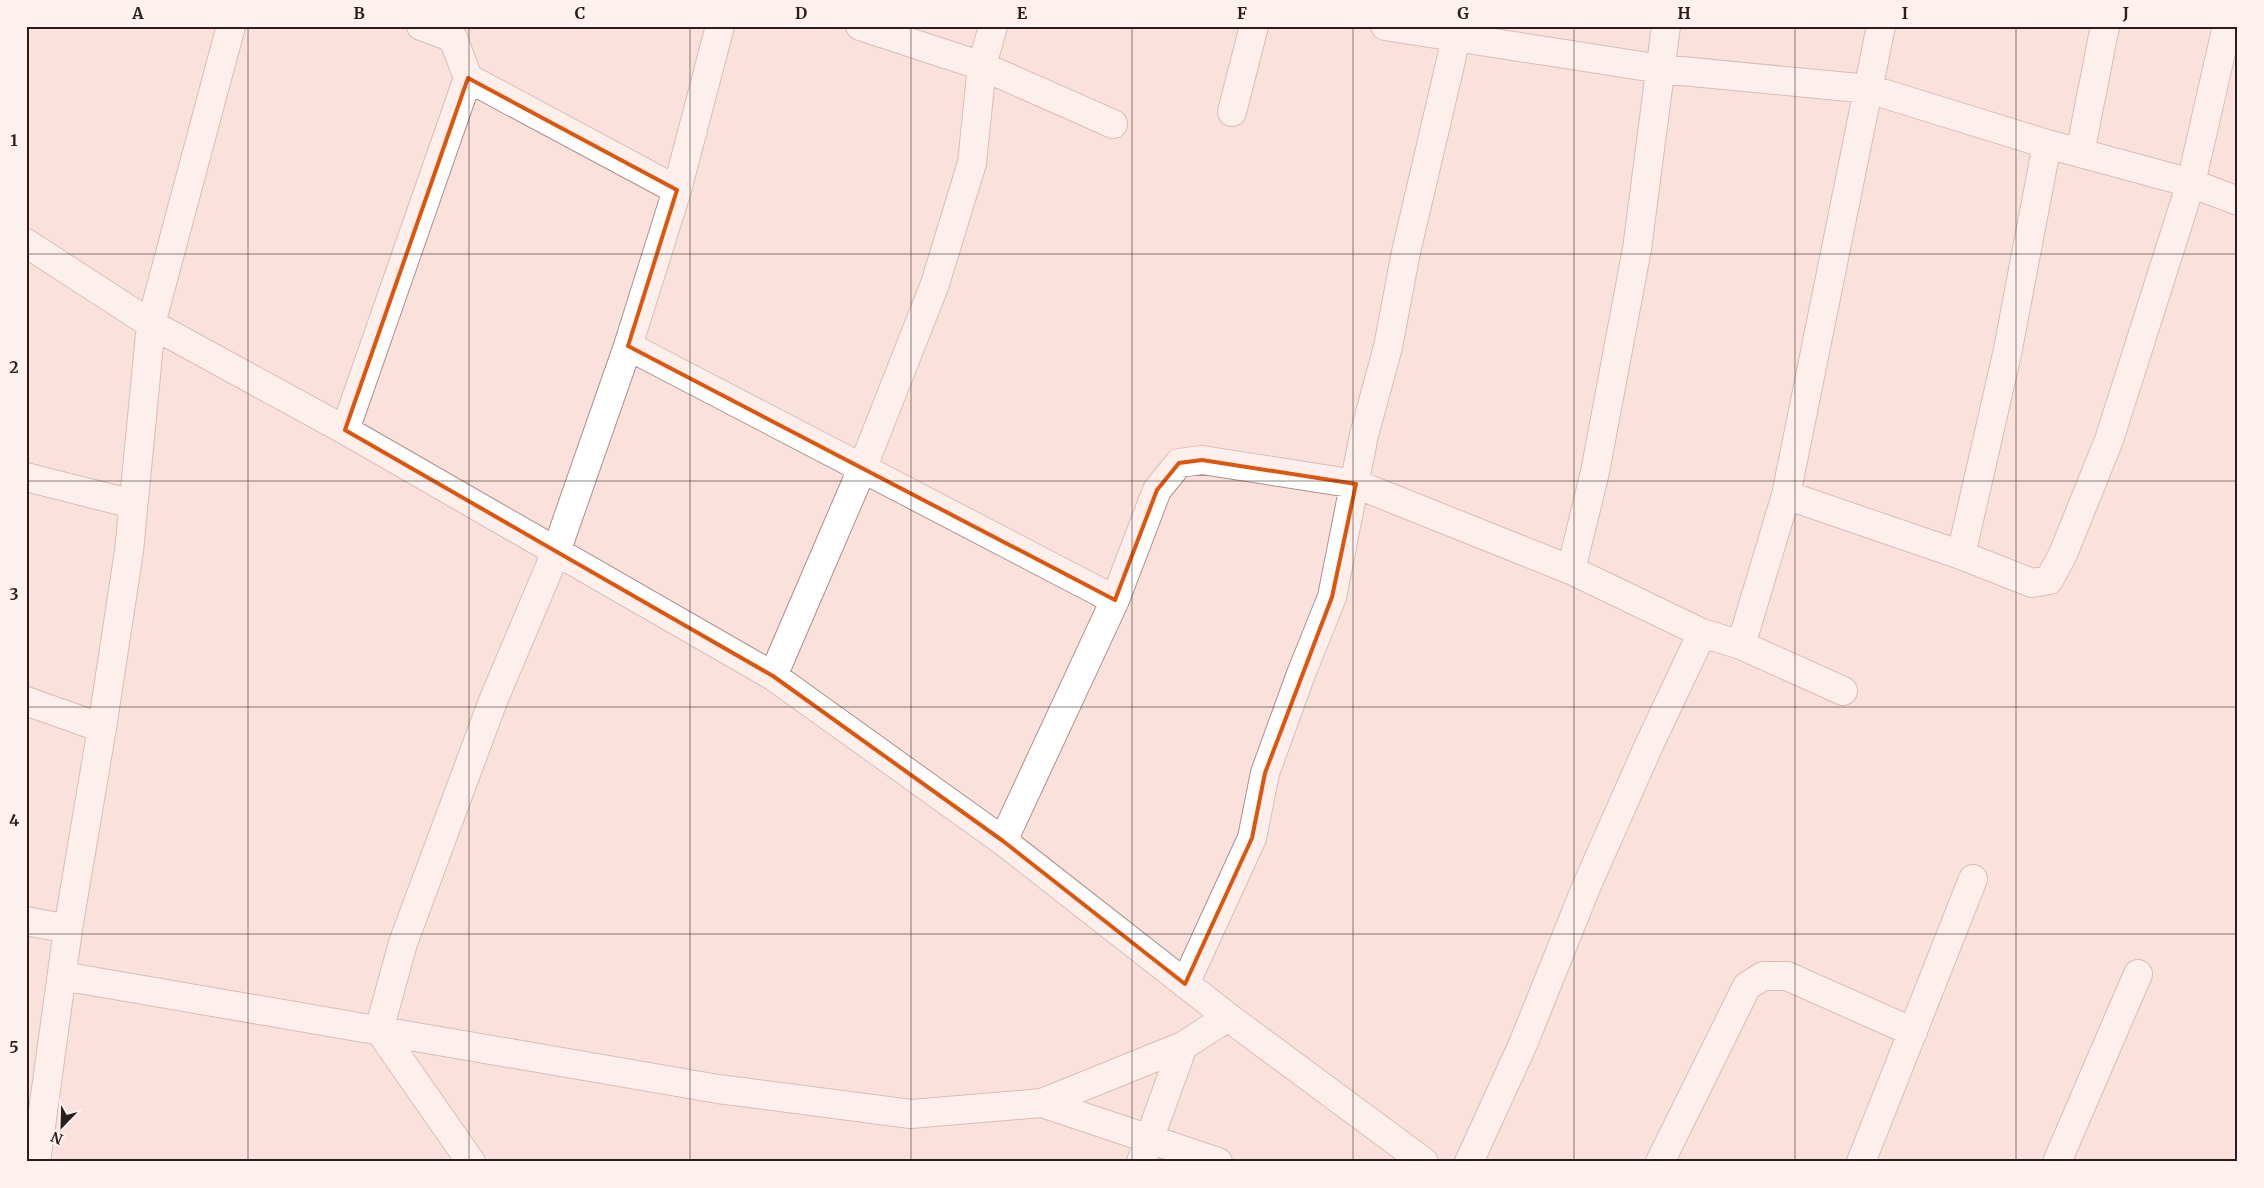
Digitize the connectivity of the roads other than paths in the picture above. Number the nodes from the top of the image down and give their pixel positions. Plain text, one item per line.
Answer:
1 (230, 26) edge
2 (421, 26) edge
3 (720, 26) edge
4 (860, 26) edge
5 (993, 26) edge
6 (1254, 26) edge
7 (1385, 26) edge
8 (1666, 26) edge
9 (1881, 26) edge
10 (2105, 26) edge
11 (2227, 26) edge
12 (455, 32) edge
13 (1458, 32) edge
14 (982, 66) junction
15 (1660, 69) junction
16 (468, 78) junction
17 (1870, 89) junction
18 (1232, 112) dead end
19 (1113, 124) dead end
20 (2047, 144) junction
21 (2080, 153) junction
22 (2191, 183) junction
23 (677, 190) junction
24 (2238, 201) edge
25 (26, 243) edge
26 (151, 324) junction
27 (628, 346) junction
28 (345, 430) junction
29 (862, 470) junction
30 (26, 477) edge
31 (1356, 484) junction
32 (1786, 495) junction
33 (133, 504) junction
34 (556, 552) junction
35 (1961, 555) junction
36 (1571, 570) junction
37 (1115, 600) junction
38 (1702, 633) junction
39 (1741, 645) junction
40 (773, 676) junction
41 (1844, 691) dead end
42 (26, 701) edge
43 (102, 728) junction
44 (1003, 841) junction
45 (1974, 879) dead end
46 (26, 921) edge
47 (68, 929) junction
48 (2138, 974) dead end
49 (62, 976) junction
50 (1185, 984) junction
51 (1228, 1017) junction
52 (379, 1030) junction
53 (1913, 1032) junction
54 (1183, 1046) junction
55 (1042, 1103) junction
56 (1145, 1150) edge
57 (1406, 1157) edge
58 (36, 1162) edge
59 (471, 1162) edge
60 (1218, 1162) edge
61 (1469, 1162) edge
62 (1660, 1162) edge
63 (1861, 1162) edge
64 (2057, 1162) edge

1 - 26 street
2 - 12 street
3 - 23 street
4 - 14 street
5 - 14 street
6 - 18 street
7 - 13 street
8 - 15 street
9 - 17 street
10 - 21 street
11 - 22 street
12 - 16 street
13 - 15 street
13 - 31 street
14 - 19 street
14 - 29 street
15 - 17 street
15 - 36 street
16 - 23 street
16 - 28 street
17 - 20 street
17 - 32 street
20 - 21 street
20 - 35 street
21 - 22 street
22 - 24 street
22 - 35 street
23 - 27 street
25 - 26 street
26 - 28 street
26 - 33 street
27 - 29 street
27 - 34 street
28 - 34 street
29 - 37 street
29 - 40 street
30 - 33 street
31 - 36 street
31 - 37 street
31 - 50 street
32 - 35 street
32 - 39 street
33 - 43 street
34 - 40 street
34 - 52 street
36 - 38 street
37 - 44 street
38 - 39 street
38 - 61 street
39 - 41 street
40 - 44 street
42 - 43 street
43 - 47 street
44 - 50 street
45 - 53 street
46 - 47 street
47 - 49 street
48 - 64 street
49 - 52 street
49 - 58 street
50 - 51 street
51 - 54 street
51 - 57 street
52 - 55 street
52 - 59 street
53 - 62 street
53 - 63 street
54 - 55 street
54 - 56 street
55 - 56 street
56 - 60 street

